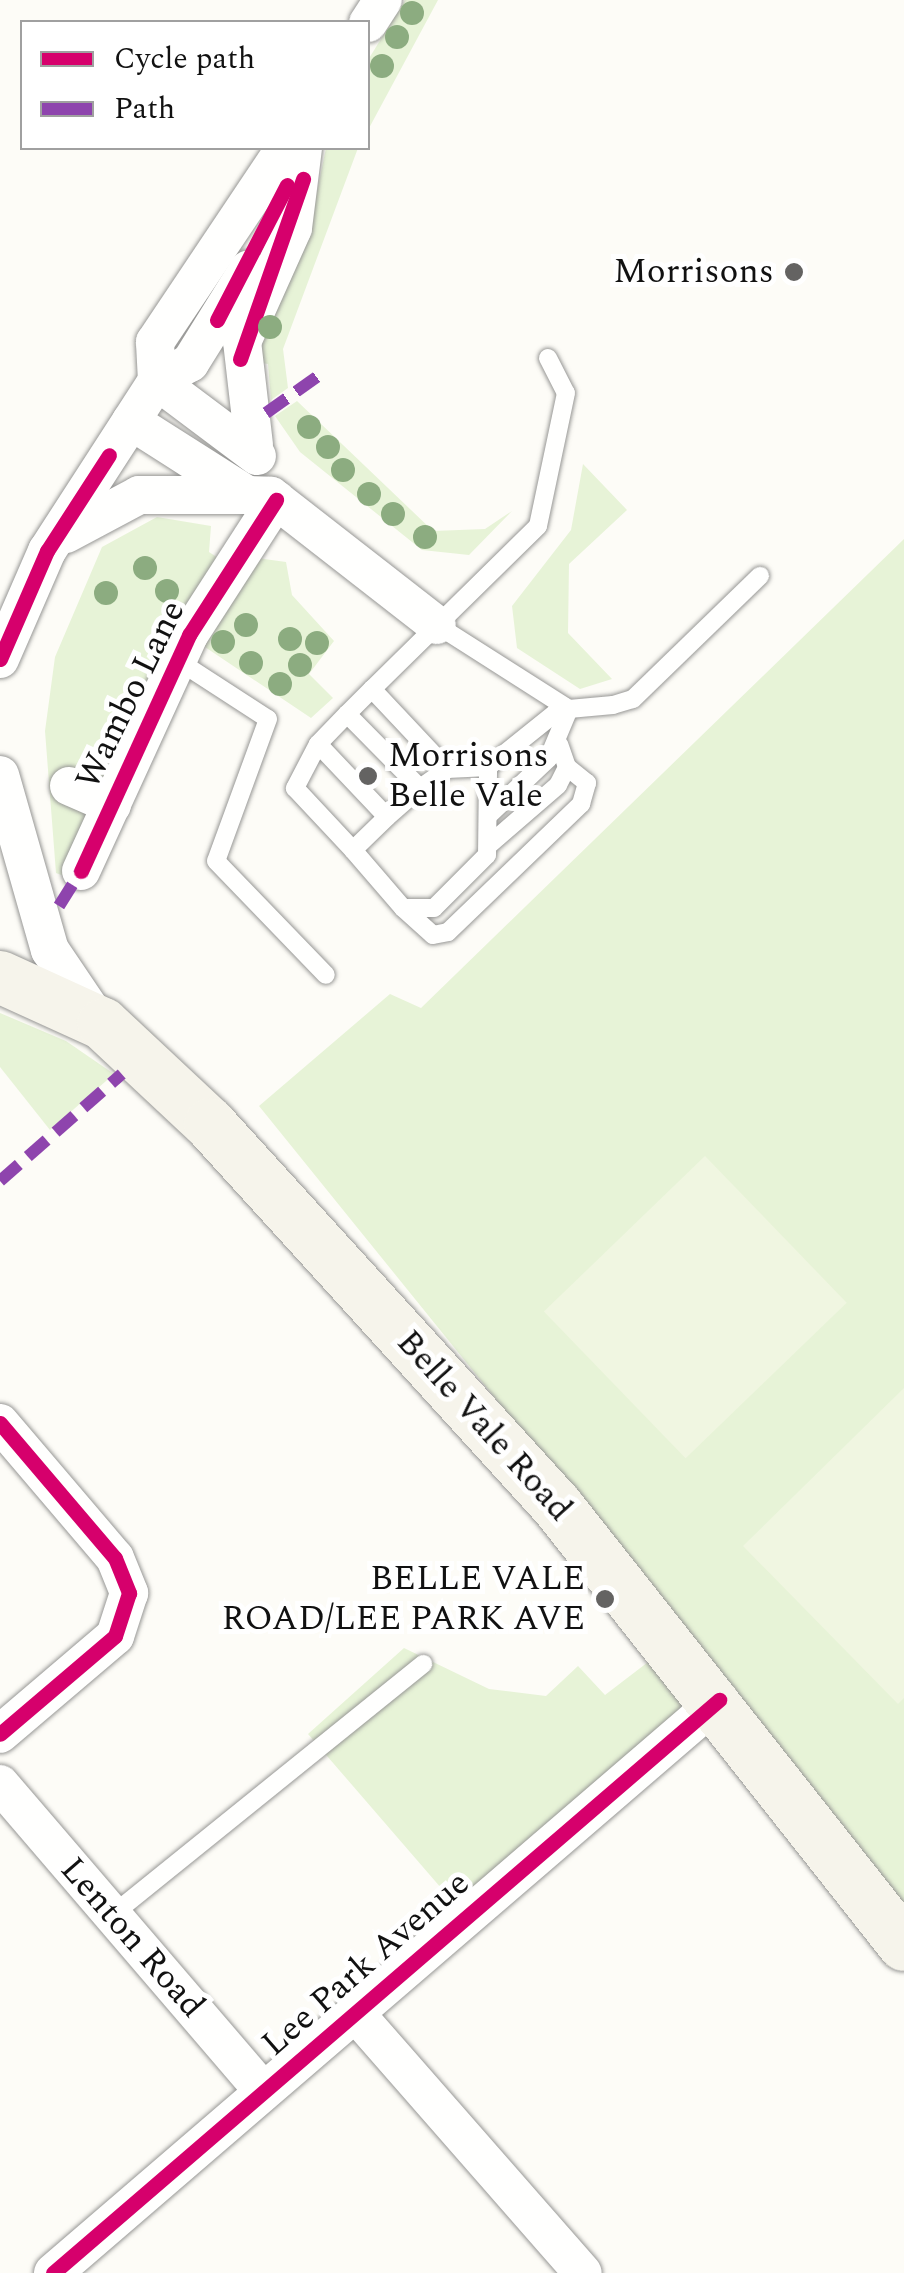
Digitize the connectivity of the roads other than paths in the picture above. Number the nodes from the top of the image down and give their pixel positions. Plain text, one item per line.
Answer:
1 (285, 150) edge
2 (301, 150) edge
3 (302, 150) edge
4 (548, 358) dead end
5 (157, 381) junction
6 (131, 421) junction
7 (254, 444) junction
8 (265, 497) junction
9 (47, 552) junction
10 (760, 576) dead end
11 (437, 625) junction
12 (0, 659) edge
13 (177, 660) junction
14 (372, 689) junction
15 (566, 707) junction
16 (347, 714) junction
17 (318, 744) junction
18 (558, 744) junction
19 (488, 767) junction
20 (567, 768) junction
21 (447, 769) junction
22 (0, 774) edge
23 (70, 786) dead end
24 (420, 788) junction
25 (112, 805) junction
26 (490, 814) junction
27 (387, 817) junction
28 (490, 844) junction
29 (353, 850) junction
30 (81, 871) dead end
31 (403, 908) junction
32 (326, 975) dead end
33 (0, 978) edge
34 (102, 1024) junction
35 (0, 1423) edge
36 (423, 1664) dead end
37 (719, 1700) junction
38 (0, 1734) edge
39 (0, 1784) edge
40 (112, 1914) junction
41 (904, 1945) edge
42 (356, 2014) junction
43 (263, 2091) junction
44 (52, 2273) edge
45 (584, 2273) edge

1 - 5 street
2 - 5 street
3 - 7 street
4 - 11 lane
5 - 6 street
5 - 7 street
6 - 8 street
6 - 9 street
7 - 8 street
8 - 9 street
8 - 11 street
8 - 13 street, Wambo Lane
9 - 12 street
10 - 15 lane
11 - 14 lane
11 - 15 lane
13 - 25 street, Wambo Lane
13 - 32 lane
14 - 16 lane
14 - 21 lane
15 - 18 lane
15 - 19 lane
16 - 17 lane
16 - 24 lane
17 - 27 lane
17 - 29 lane
18 - 20 lane
18 - 26 lane
19 - 21 lane
19 - 26 lane
20 - 28 lane
20 - 31 lane
21 - 24 lane
22 - 34 street
23 - 25 street, Wambo Lane
24 - 27 lane
25 - 30 street, Wambo Lane
26 - 28 lane
27 - 29 lane
28 - 31 lane
29 - 31 lane
33 - 34 main road, Belle Vale Road
34 - 37 main road, Belle Vale Road
35 - 38 street
36 - 40 lane
37 - 41 main road, Belle Vale Road
37 - 42 street, Lee Park Avenue
39 - 40 street, Lenton Road
40 - 43 street, Lenton Road
42 - 43 street, Lee Park Avenue
42 - 45 street
43 - 44 street, Lee Park Avenue

